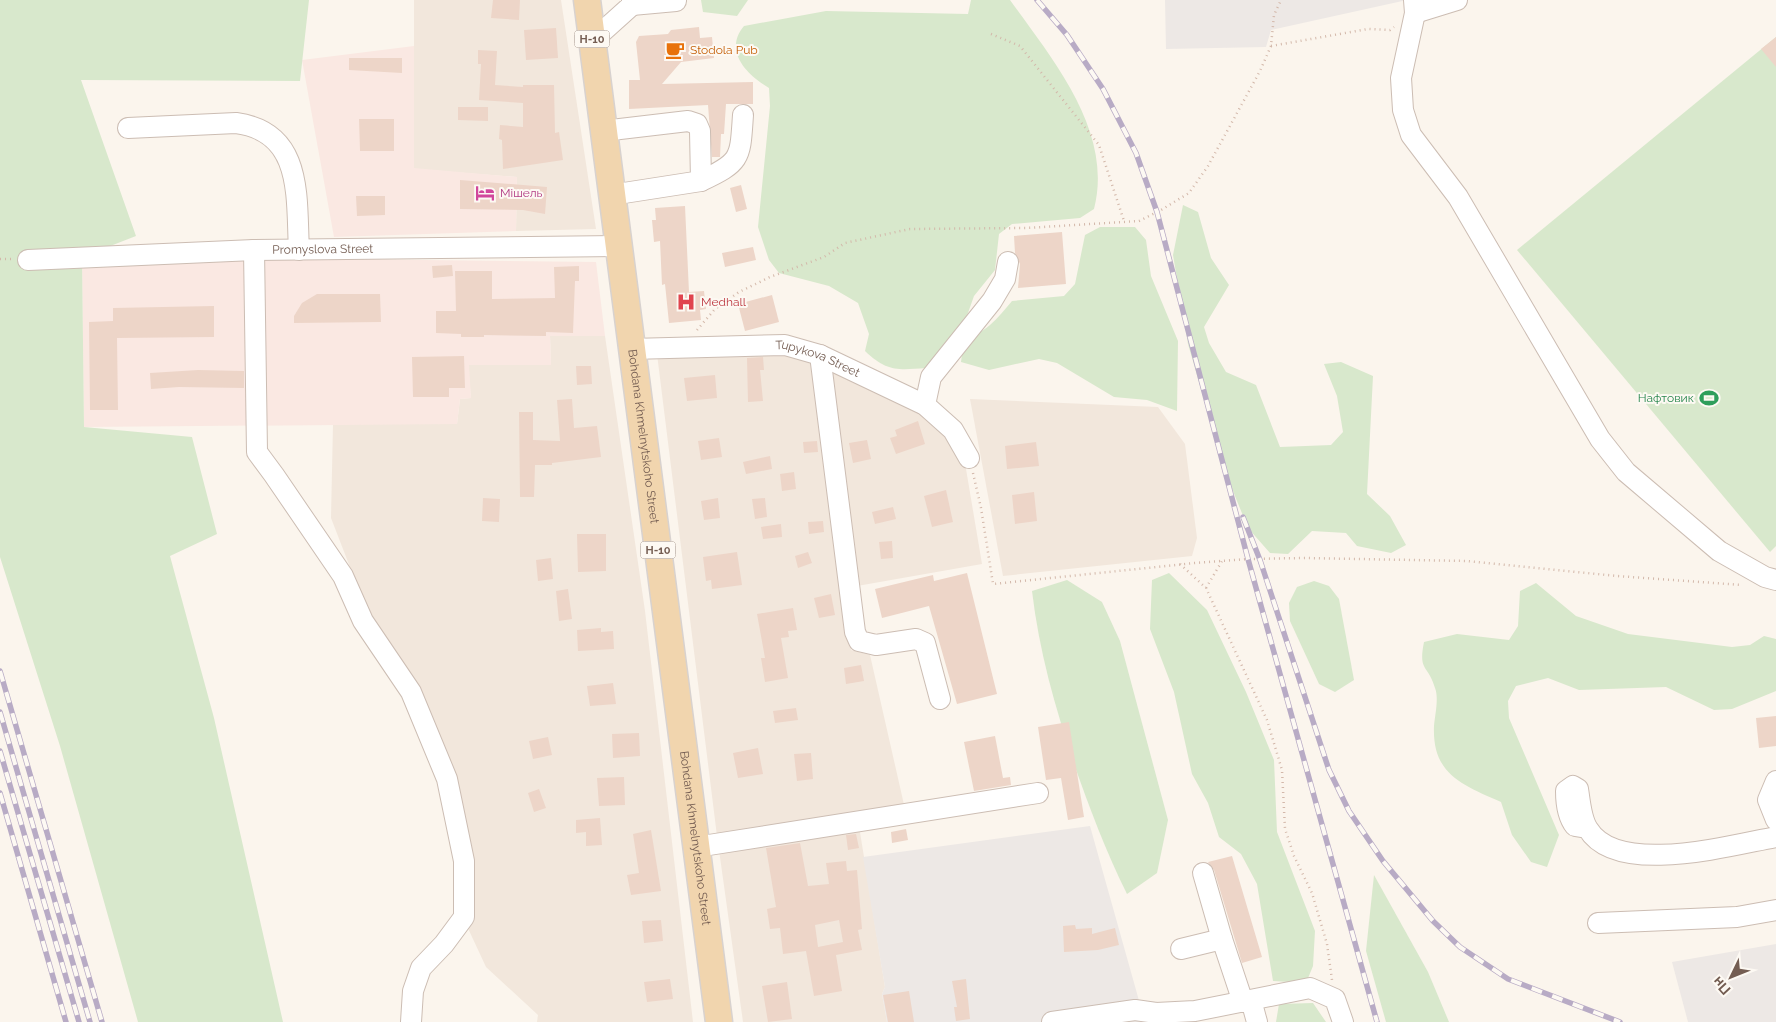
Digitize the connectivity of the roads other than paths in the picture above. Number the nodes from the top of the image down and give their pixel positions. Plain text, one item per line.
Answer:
1 (587, 0) edge
2 (1457, 0) edge
3 (676, 1) edge
4 (632, 2) edge
5 (1414, 6) edge
6 (592, 41) junction
7 (743, 115) dead end
8 (128, 128) dead end
9 (603, 131) junction
10 (701, 181) junction
11 (611, 195) junction
12 (618, 246) junction
13 (254, 250) junction
14 (299, 250) junction
15 (28, 260) dead end
16 (1008, 262) dead end
17 (631, 349) junction
18 (820, 355) junction
19 (925, 404) junction
20 (970, 458) road end
21 (1776, 580) edge
22 (940, 699) dead end
23 (1776, 781) edge
24 (1038, 793) dead end
25 (1776, 820) edge
26 (1587, 828) dead end
27 (1776, 838) edge
28 (696, 847) junction
29 (1204, 873) dead end
30 (1776, 910) edge
31 (1598, 923) dead end
32 (1222, 939) junction
33 (1181, 949) dead end
34 (1247, 1001) junction
35 (412, 1022) edge
36 (719, 1022) edge
37 (1052, 1022) edge
38 (1257, 1022) edge
39 (1343, 1022) edge

1 - 6 main road, Bohdana Khmelnytskoho Street / Н-10
2 - 5 street
3 - 4 street
4 - 6 street
5 - 21 street
6 - 9 main road, Bohdana Khmelnytskoho Street / Н-10
7 - 10 street
8 - 14 street
9 - 10 street
9 - 11 main road, Bohdana Khmelnytskoho Street / Н-10
10 - 11 street
11 - 12 main road, Bohdana Khmelnytskoho Street / Н-10
12 - 14 street, Promyslova Street
12 - 17 main road, Bohdana Khmelnytskoho Street / Н-10
13 - 14 street, Promyslova Street
13 - 15 street, Promyslova Street
13 - 35 street
16 - 19 street
17 - 18 street, Tupykova Street
17 - 28 main road, Bohdana Khmelnytskoho Street / Н-10
18 - 19 street, Tupykova Street
18 - 22 street
19 - 20 street, Tupykova Street
23 - 25 street
24 - 28 street
26 - 27 street
28 - 36 main road, Bohdana Khmelnytskoho Street / Н-10
29 - 32 street
30 - 31 street
32 - 33 street
32 - 34 street
34 - 37 street
34 - 38 street
34 - 39 street

